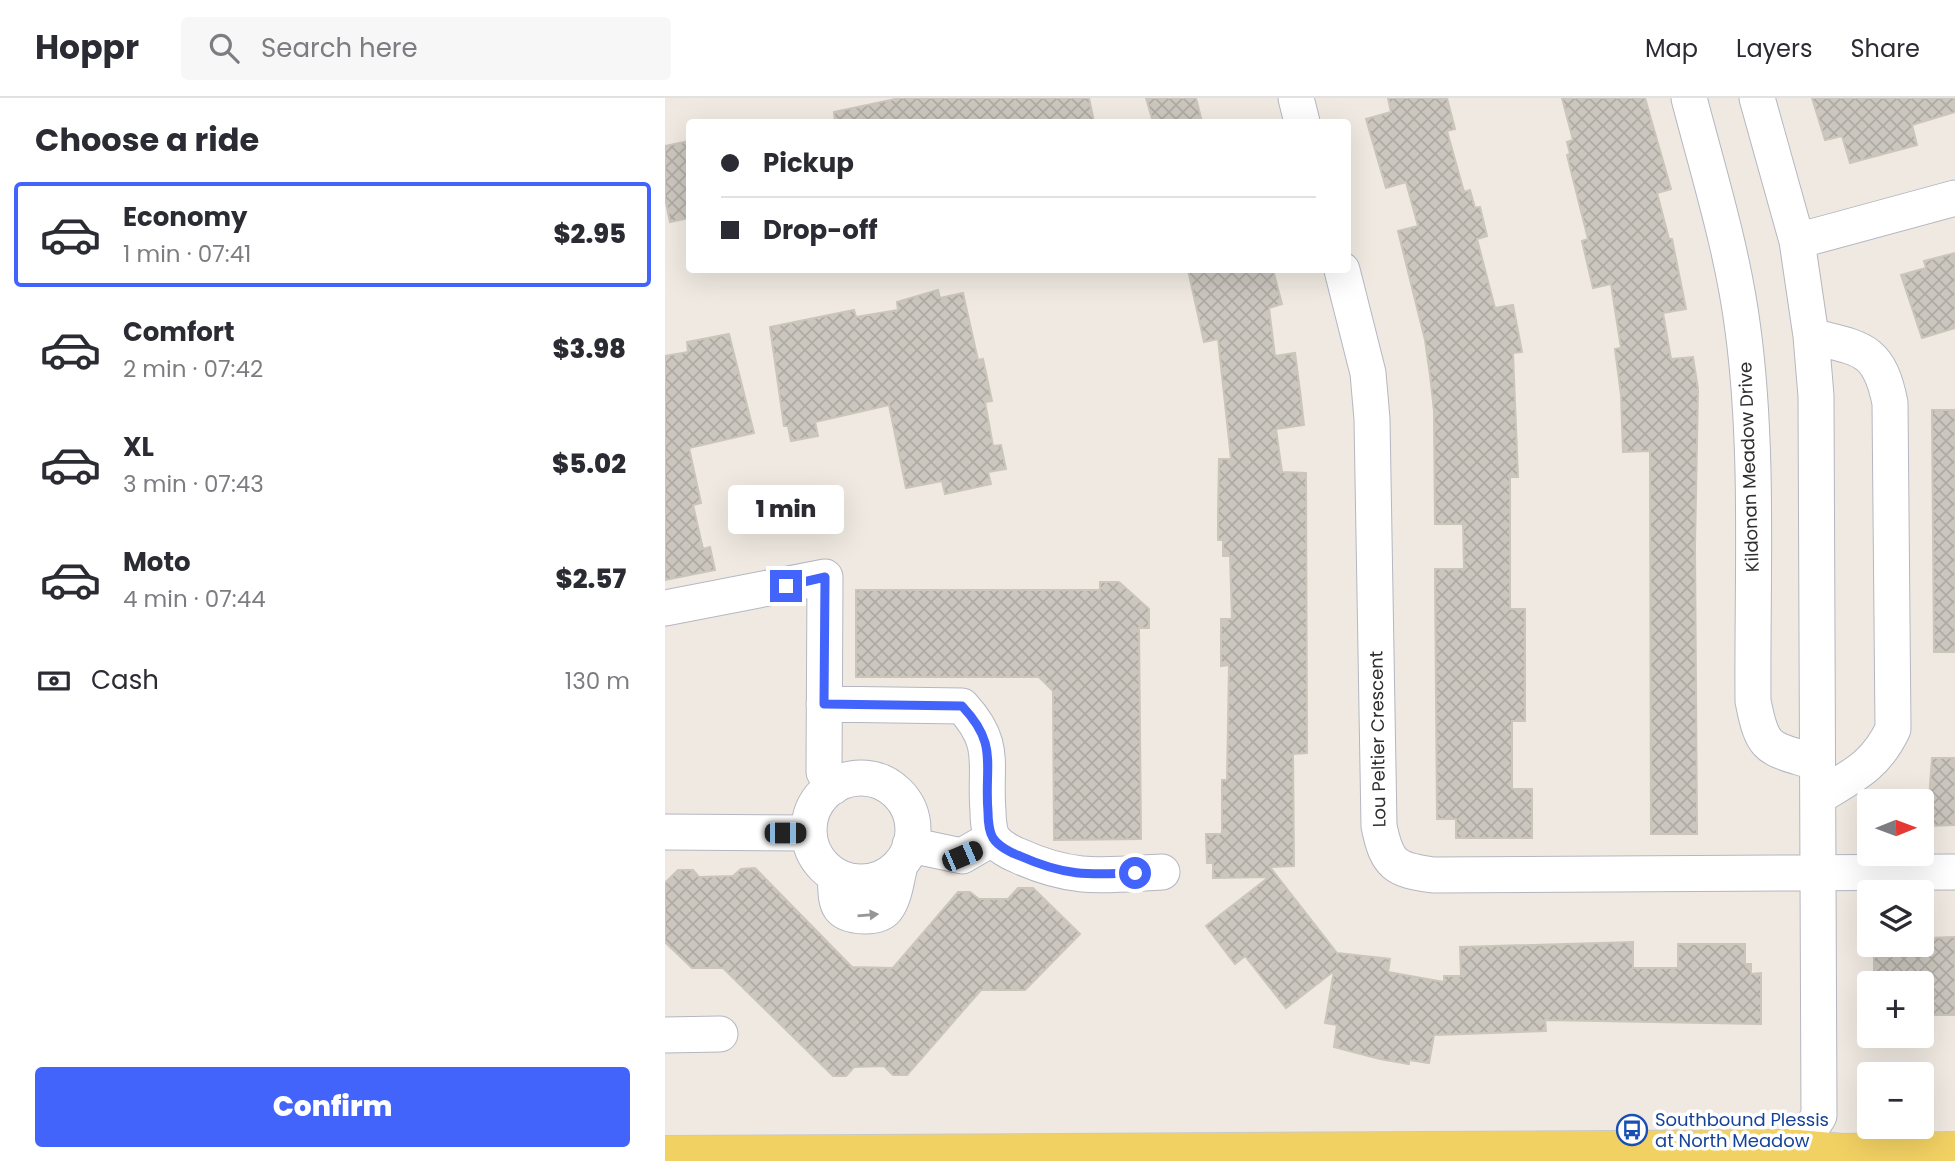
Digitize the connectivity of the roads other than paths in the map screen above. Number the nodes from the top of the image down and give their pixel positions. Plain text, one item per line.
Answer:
1 (1296, 98) edge
2 (1689, 98) edge
3 (1757, 98) edge
4 (1301, 119) edge
5 (1955, 198) edge
6 (1797, 241) junction
7 (1343, 273) edge
8 (1811, 336) junction
9 (665, 608) edge
10 (824, 704) junction
11 (1817, 780) junction
12 (833, 787) junction
13 (665, 832) edge
14 (810, 833) junction
15 (993, 838) junction
16 (905, 855) junction
17 (1955, 872) edge
18 (1162, 873) dead end
19 (1819, 873) junction
20 (720, 1034) dead end
21 (665, 1035) edge
22 (1819, 1116) junction
23 (1955, 1151) edge
24 (665, 1155) edge
25 (1797, 1155) edge
26 (1842, 1157) edge

1 - 4 street
2 - 11 street, Kildonan Meadow Drive
3 - 6 street
5 - 6 street
6 - 8 street
7 - 19 street, Lou Peltier Crescent
8 - 11 street
8 - 11 street
9 - 10 street
10 - 12 street
10 - 15 street
11 - 19 street
12 - 14 street
12 - 16 street
13 - 14 street
14 - 16 street
15 - 16 street
15 - 18 street
17 - 19 street, Lou Peltier Crescent
19 - 22 street
20 - 21 street
22 - 25 street
22 - 26 street
23 - 26 main road
24 - 25 main road
25 - 26 main road

